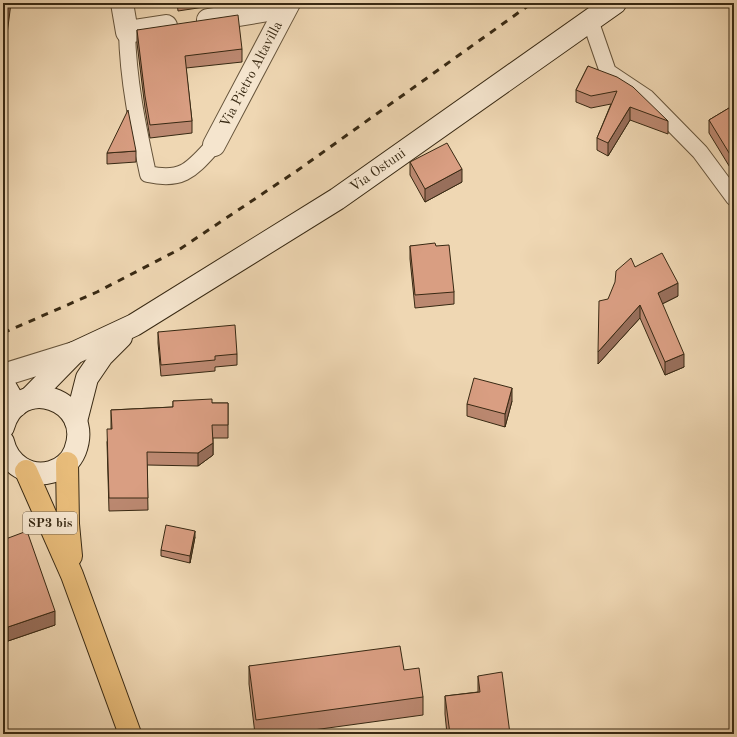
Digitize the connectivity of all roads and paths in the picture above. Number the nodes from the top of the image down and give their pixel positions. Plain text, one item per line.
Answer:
1 (122, 3) edge
2 (615, 3) edge
3 (288, 5) edge
4 (590, 20) junction
5 (127, 32) junction
6 (214, 145) joint
7 (734, 198) edge
8 (134, 325) junction
9 (74, 353) junction
10 (3, 375) edge
11 (3, 383) edge
12 (23, 402) junction
13 (76, 421) junction
14 (3, 427) edge
15 (3, 442) edge
16 (67, 463) junction
17 (17, 471) edge
18 (72, 575) junction
19 (130, 734) edge

1 - 5 main road
2 - 4 main road, Via Ostuni
3 - 5 main road
3 - 6 main road, Via Pietro Altavilla
4 - 7 lane
4 - 8 main road, Via Ostuni
5 - 6 lane
8 - 9 main road
8 - 13 main road
9 - 10 main road
9 - 12 main road
11 - 12 main road
12 - 13 main road
12 - 14 main road
13 - 16 main road
15 - 17 main road
16 - 17 main road
16 - 18 main road, SP3 bis
17 - 18 main road, SP3 bis
18 - 19 main road, SP3 bis

